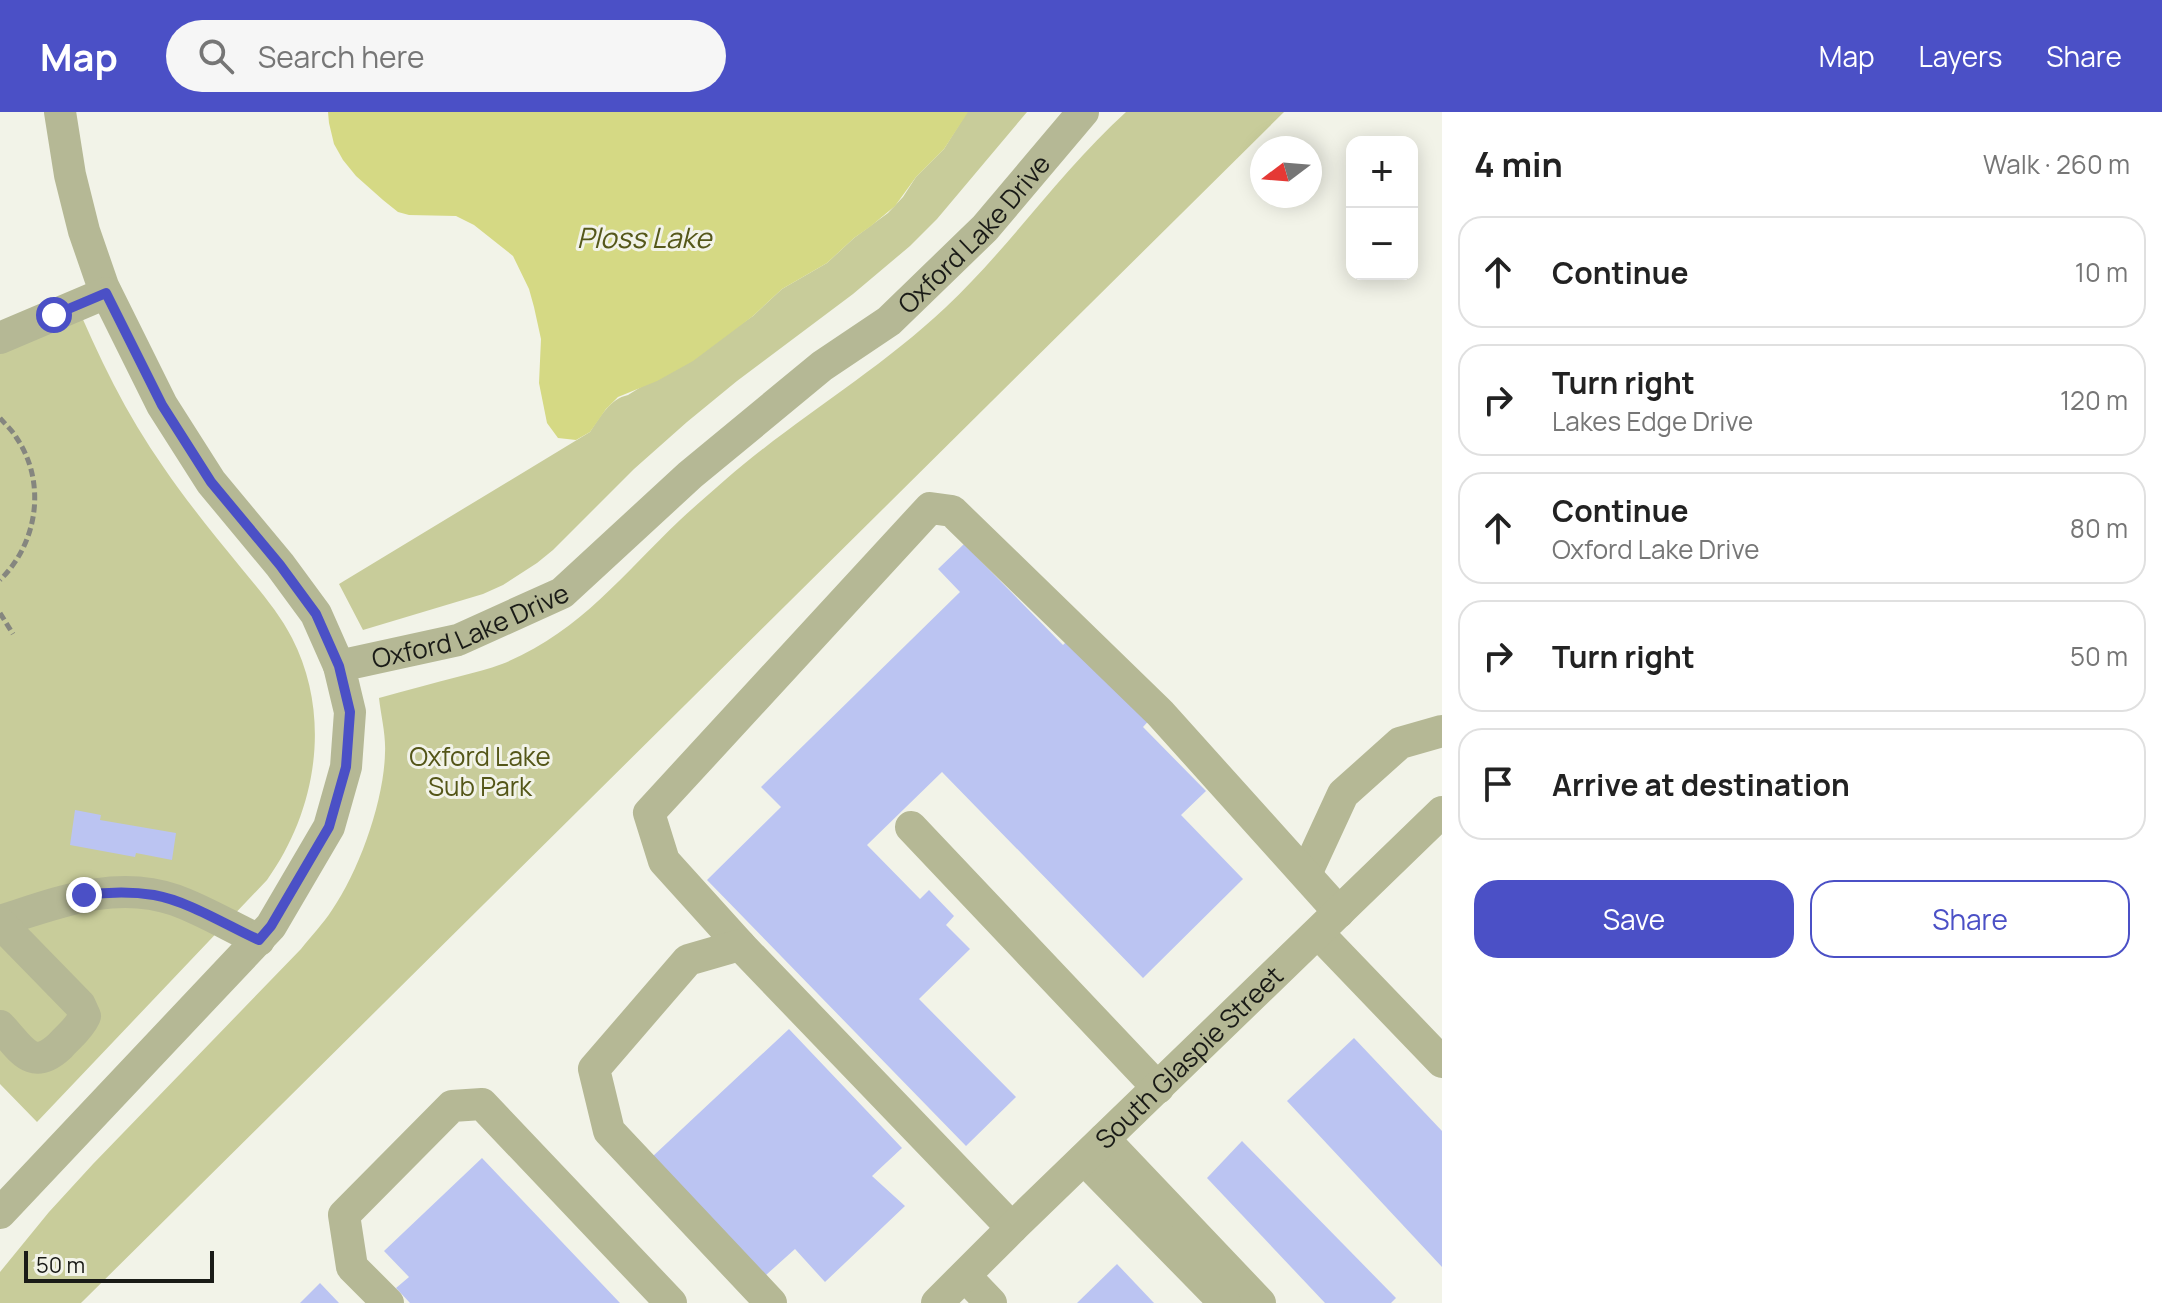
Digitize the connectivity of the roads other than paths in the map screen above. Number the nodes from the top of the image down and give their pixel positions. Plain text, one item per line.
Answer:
1 (60, 112) edge
2 (1083, 112) edge
3 (106, 293) junction
4 (0, 338) edge
5 (339, 666) junction
6 (1442, 731) edge
7 (1442, 812) edge
8 (911, 827) dead end
9 (1306, 874) junction
10 (0, 922) edge
11 (1329, 922) junction
12 (259, 940) junction
13 (740, 945) junction
14 (0, 1026) edge
15 (1442, 1062) edge
16 (1158, 1088) junction
17 (1094, 1149) junction
18 (0, 1213) edge
19 (1012, 1228) junction
20 (965, 1276) junction
21 (388, 1303) edge
22 (671, 1303) edge
23 (771, 1303) edge
24 (937, 1303) edge
25 (991, 1303) edge
26 (1225, 1303) edge
27 (1260, 1303) edge

1 - 3 street
2 - 5 street, Oxford Lake Drive
3 - 4 street
3 - 5 street
5 - 12 street, Oxford Lake Drive
6 - 9 street
7 - 11 street, South Glaspie Street
8 - 16 street
9 - 11 street
9 - 13 street
10 - 12 street
10 - 14 street
11 - 15 street
11 - 16 street, South Glaspie Street
12 - 18 street, Oxford Lake Drive
13 - 19 street
13 - 23 street
16 - 17 street, South Glaspie Street
17 - 19 street, South Glaspie Street
17 - 26 street
17 - 27 street
19 - 20 street, South Glaspie Street
20 - 24 street, South Glaspie Street
20 - 25 street
21 - 22 street

